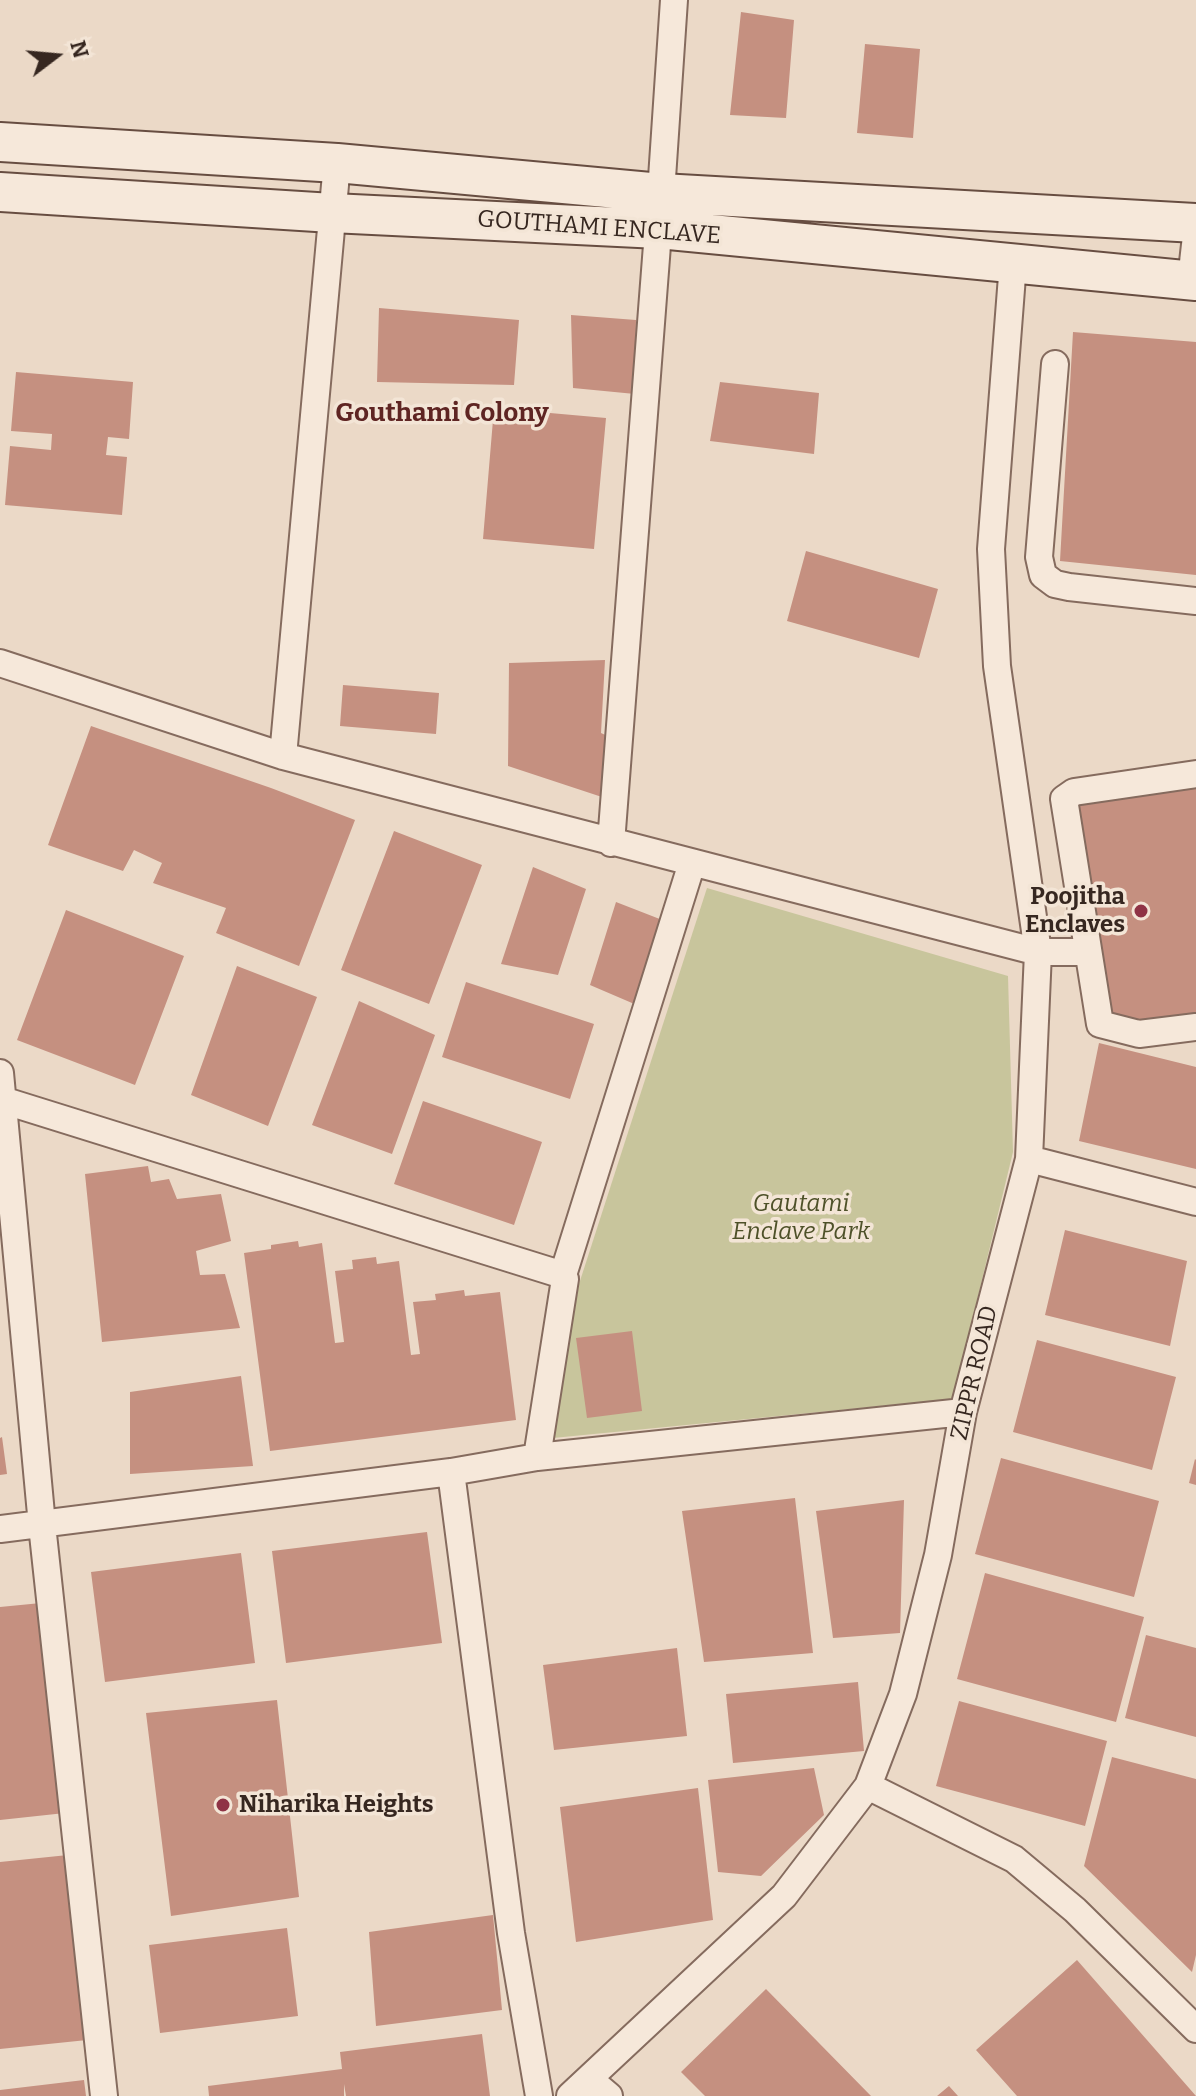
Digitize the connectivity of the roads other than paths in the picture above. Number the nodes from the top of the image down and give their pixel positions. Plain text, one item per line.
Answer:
1 (674, 0) edge
2 (0, 142) edge
3 (337, 163) junction
4 (0, 192) edge
5 (660, 211) junction
6 (332, 213) junction
7 (1196, 223) edge
8 (1196, 236) edge
9 (1013, 263) junction
10 (1194, 280) edge
11 (1055, 364) dead end
12 (1196, 601) edge
13 (0, 663) edge
14 (283, 756) junction
15 (1196, 774) edge
16 (611, 843) junction
17 (692, 863) junction
18 (1038, 952) junction
19 (1087, 952) junction
20 (1196, 1027) edge
21 (0, 1073) edge
22 (2, 1100) junction
23 (1029, 1159) junction
24 (1196, 1202) edge
25 (563, 1275) junction
26 (963, 1412) junction
27 (537, 1457) junction
28 (451, 1472) junction
29 (42, 1525) junction
30 (0, 1529) edge
31 (868, 1786) junction
32 (1196, 2029) edge
33 (580, 2087) edge
34 (104, 2096) edge
35 (539, 2096) edge
36 (609, 2096) edge

1 - 5 street
2 - 3 street, GOUTHAMI ENCLAVE
3 - 5 street, GOUTHAMI ENCLAVE
3 - 6 street
4 - 6 street, GOUTHAMI ENCLAVE
5 - 6 street, GOUTHAMI ENCLAVE
5 - 7 street, GOUTHAMI ENCLAVE
5 - 9 street, GOUTHAMI ENCLAVE
5 - 16 street
6 - 14 street
8 - 10 street
9 - 10 street, GOUTHAMI ENCLAVE
9 - 18 street, ZIPPR ROAD
11 - 12 street
13 - 14 street
14 - 16 street
15 - 19 street
16 - 17 street
17 - 18 street
17 - 25 street
18 - 19 street
18 - 23 street, ZIPPR ROAD
19 - 20 street
21 - 22 street
22 - 25 street
22 - 29 street
23 - 24 street
23 - 26 street, ZIPPR ROAD
25 - 27 street
26 - 27 street
26 - 31 street, ZIPPR ROAD
27 - 28 street
28 - 29 street
28 - 35 street
29 - 30 street
29 - 34 street
31 - 32 street
31 - 33 street, ZIPPR ROAD
33 - 36 street

